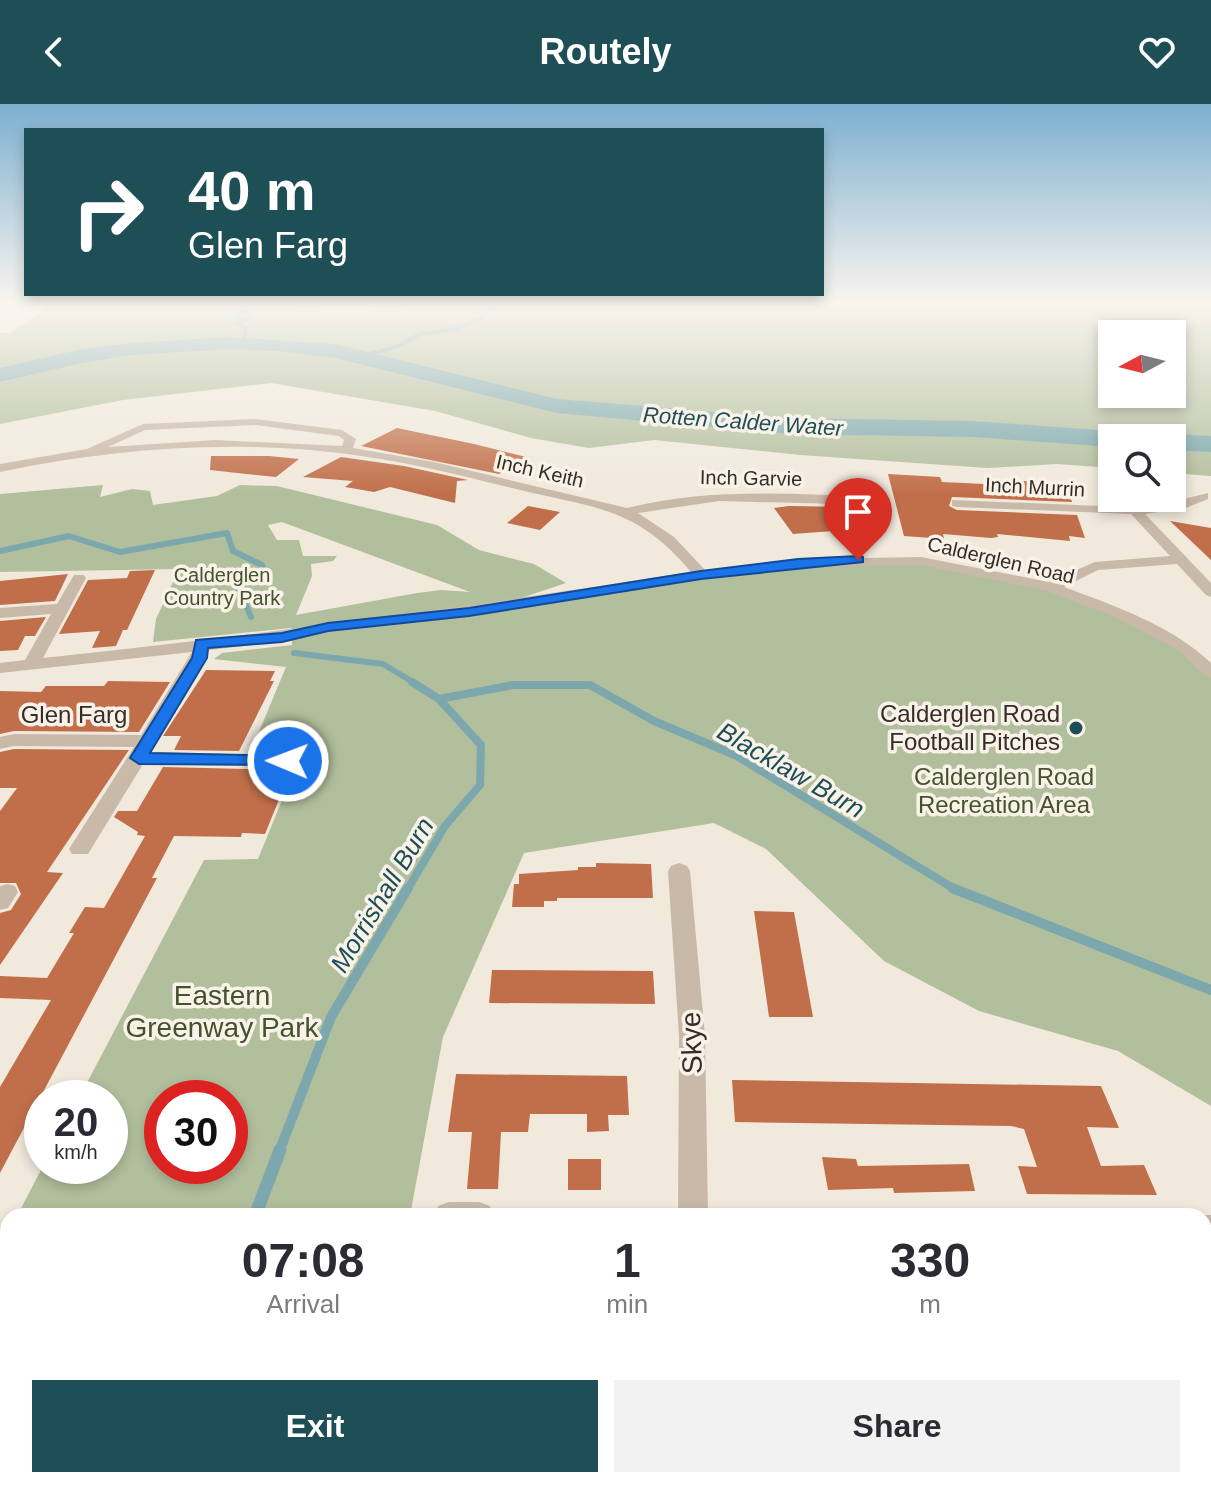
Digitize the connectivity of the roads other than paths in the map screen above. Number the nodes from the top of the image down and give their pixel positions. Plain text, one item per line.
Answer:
1 (346, 451) junction
2 (83, 454) junction
3 (0, 468) edge
4 (1203, 496) dead end
5 (878, 501) dead end
6 (957, 503) dead end
7 (1186, 505) edge
8 (1098, 509) edge
9 (626, 512) junction
10 (1136, 512) edge
11 (1178, 560) junction
12 (701, 575) junction
13 (79, 578) dead end
14 (1051, 587) junction
15 (1211, 592) edge
16 (63, 608) junction
17 (0, 613) edge
18 (202, 644) junction
19 (31, 664) junction
20 (0, 668) edge
21 (1211, 672) edge
22 (0, 743) edge
23 (144, 750) junction
24 (288, 761) dead end
25 (80, 849) dead end
26 (679, 871) dead end
27 (693, 1208) edge

1 - 2 street, Inch Keith
1 - 2 street, Inch Keith
1 - 9 street, Inch Keith
2 - 3 street, Inch Keith
4 - 7 street, Inch Murrin
5 - 9 street, Inch Garvie
6 - 8 street, Inch Murrin
9 - 12 street, Inch Keith
10 - 11 street
11 - 14 street
11 - 15 street
12 - 14 street, Calderglen Road
12 - 18 street, Calderglen Road
13 - 16 street
14 - 21 street, Calderglen Road
16 - 17 street
16 - 19 street
18 - 19 street, Calderglen Road
18 - 23 street, Glen Farg
19 - 20 street, Calderglen Road
22 - 23 street, Glen Farg
23 - 24 street, Glen Farg
23 - 25 street, Glen Farg
26 - 27 street, Skye

